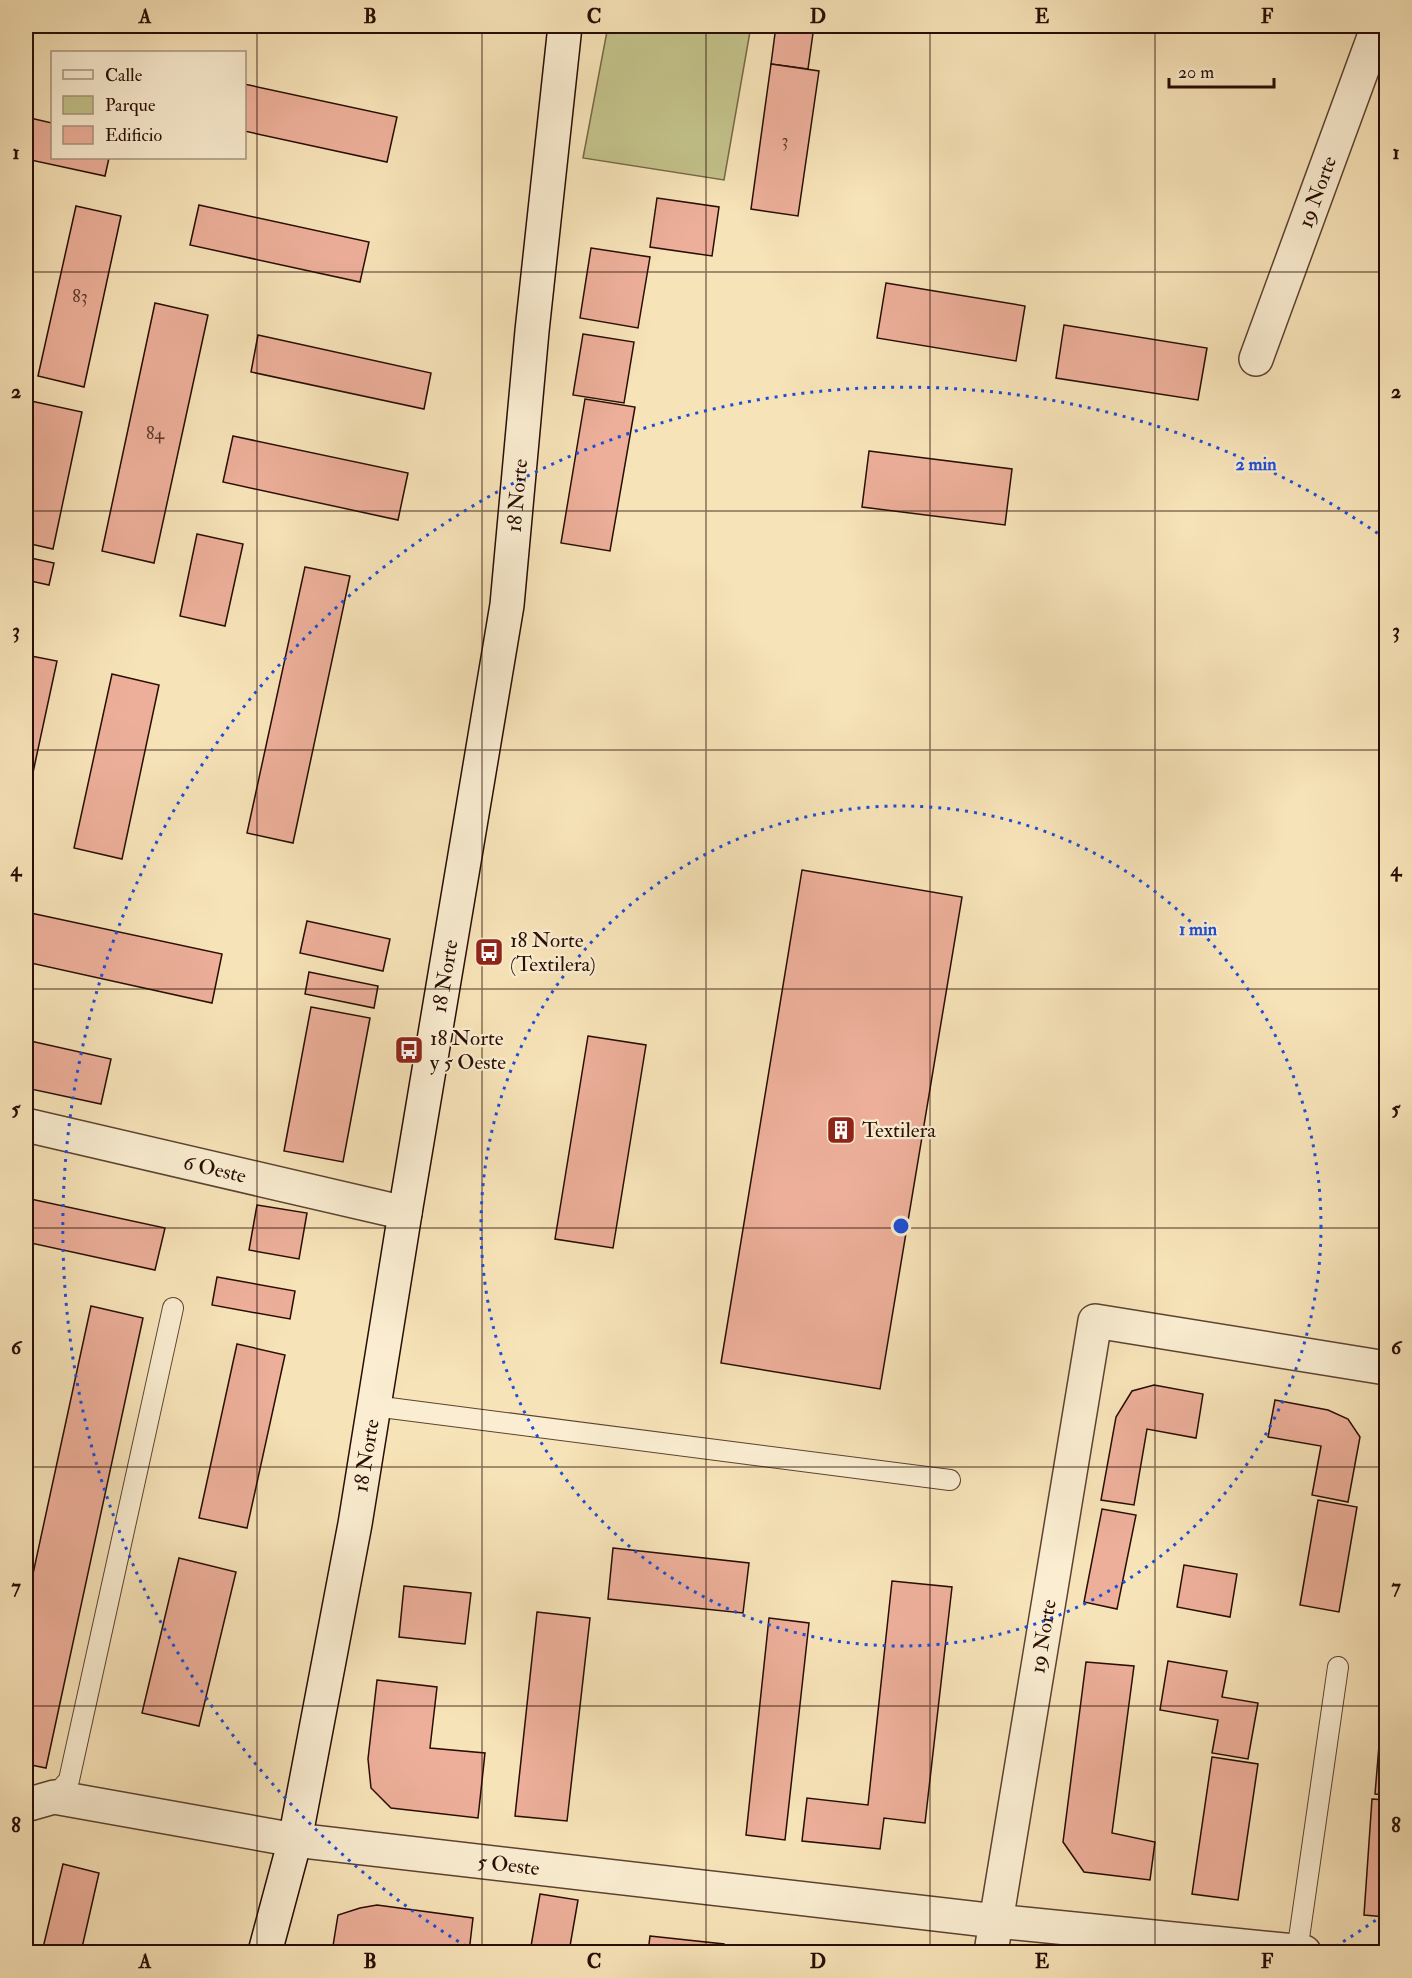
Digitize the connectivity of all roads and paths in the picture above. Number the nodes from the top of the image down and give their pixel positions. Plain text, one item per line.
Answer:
1 (565, 26) edge
2 (1378, 26) edge
3 (1256, 359) dead end
4 (26, 1125) edge
5 (405, 1213) junction
6 (173, 1308) dead end
7 (1386, 1368) edge
8 (374, 1406) junction
9 (950, 1480) dead end
10 (1338, 1667) dead end
11 (40, 1801) edge
12 (295, 1840) junction
13 (996, 1921) junction
14 (1300, 1952) edge
15 (265, 1953) edge
16 (991, 1953) edge

1 - 5 street, 18 Norte
2 - 3 street, 19 Norte
4 - 5 street, 6 Oeste
5 - 8 street, 18 Norte
6 - 11 lane
7 - 13 street, 19 Norte
8 - 9 lane
8 - 12 street, 18 Norte
10 - 14 lane
11 - 12 street, 5 Oeste
12 - 13 street, 5 Oeste
12 - 15 street, 18 Norte
13 - 14 street, 5 Oeste
13 - 16 street, 19 Norte

